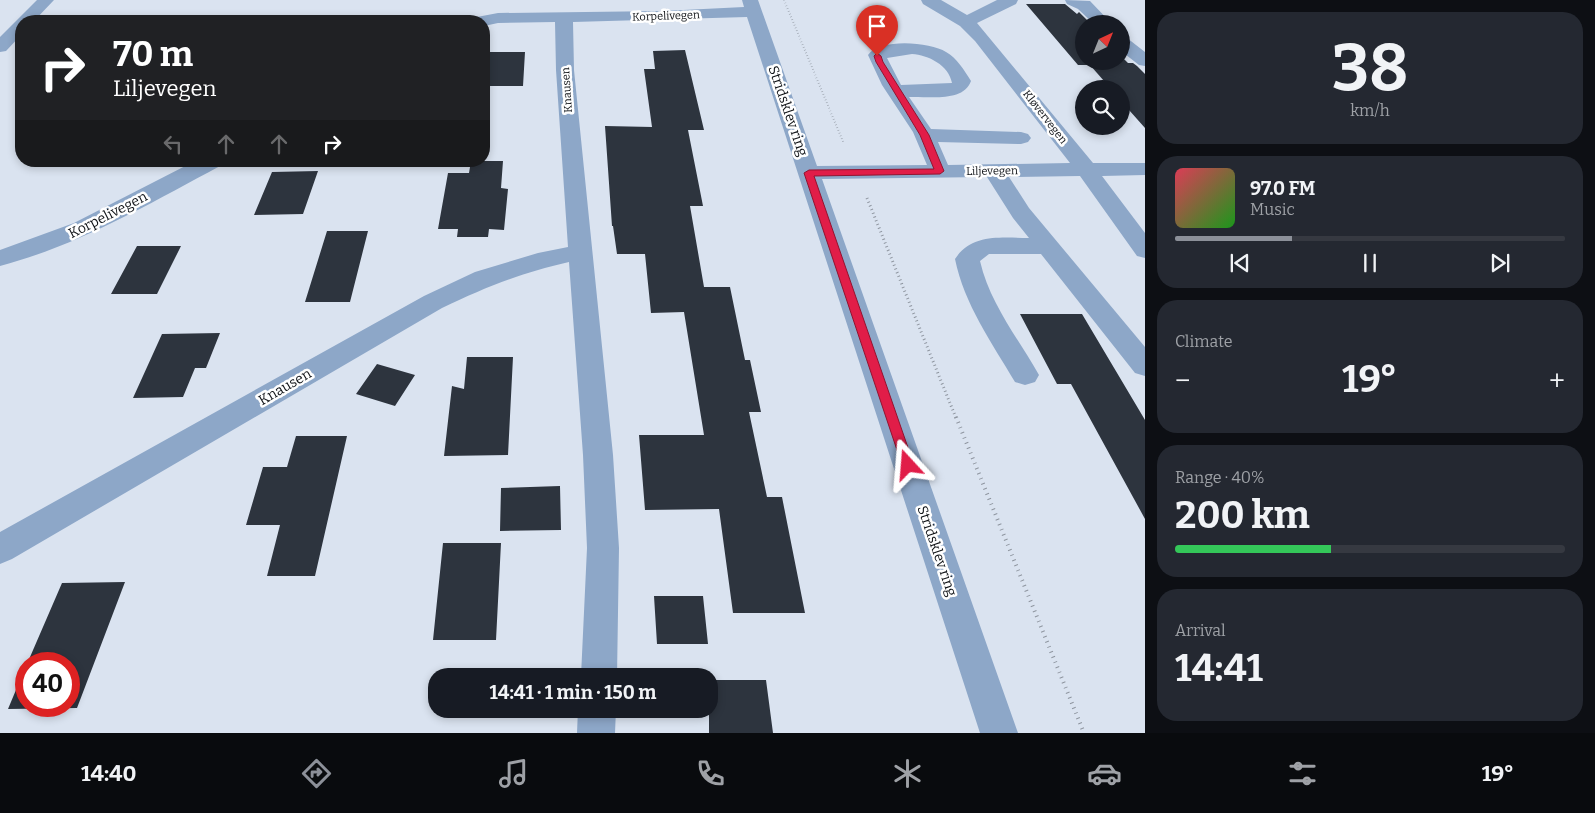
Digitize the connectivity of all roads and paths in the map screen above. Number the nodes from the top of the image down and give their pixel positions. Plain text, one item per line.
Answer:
1 (46, 0) edge
2 (578, 0) edge
3 (784, 0) edge
4 (928, 0) edge
5 (1010, 0) edge
6 (1073, 0) edge
7 (752, 6) edge
8 (31, 15) edge
9 (1095, 15) edge
10 (571, 18) junction
11 (490, 20) edge
12 (966, 22) junction
13 (15, 31) edge
14 (981, 37) junction
15 (0, 47) edge
16 (952, 49) junction
17 (1130, 49) edge
18 (1145, 61) edge
19 (897, 91) junction
20 (924, 135) junction
21 (1021, 138) dead end
22 (200, 167) edge
23 (1086, 169) junction
24 (1145, 169) edge
25 (992, 170) junction
26 (940, 171) junction
27 (856, 172) junction
28 (809, 173) junction
29 (1048, 246) junction
30 (1145, 250) edge
31 (581, 252) junction
32 (0, 258) edge
33 (1145, 366) edge
34 (1025, 375) dead end
35 (0, 549) edge
36 (599, 668) edge
37 (597, 718) edge
38 (596, 733) edge
39 (999, 733) edge
40 (1084, 733) edge

1 - 8 street
2 - 10 street
3 - 27 path
4 - 12 street, Kløvervegen
5 - 12 street
6 - 9 street
7 - 10 street, Korpelivegen
7 - 28 street, Stridsklev ring
10 - 11 street, Korpelivegen
10 - 31 street, Knausen
12 - 14 street, Kløvervegen
13 - 15 street
14 - 16 street
14 - 23 street, Kløvervegen
16 - 19 street
16 - 19 street
17 - 18 street
19 - 20 street
20 - 21 street
20 - 26 street
22 - 32 street, Korpelivegen
23 - 24 street, Liljevegen
23 - 25 street, Liljevegen
23 - 30 street, Kløvervegen
25 - 26 street, Liljevegen
25 - 29 street
26 - 27 street, Liljevegen
27 - 28 street, Liljevegen
27 - 40 path
28 - 39 street, Stridsklev ring
29 - 33 street
29 - 34 street
31 - 35 street, Knausen
31 - 36 street, Knausen
37 - 38 street

